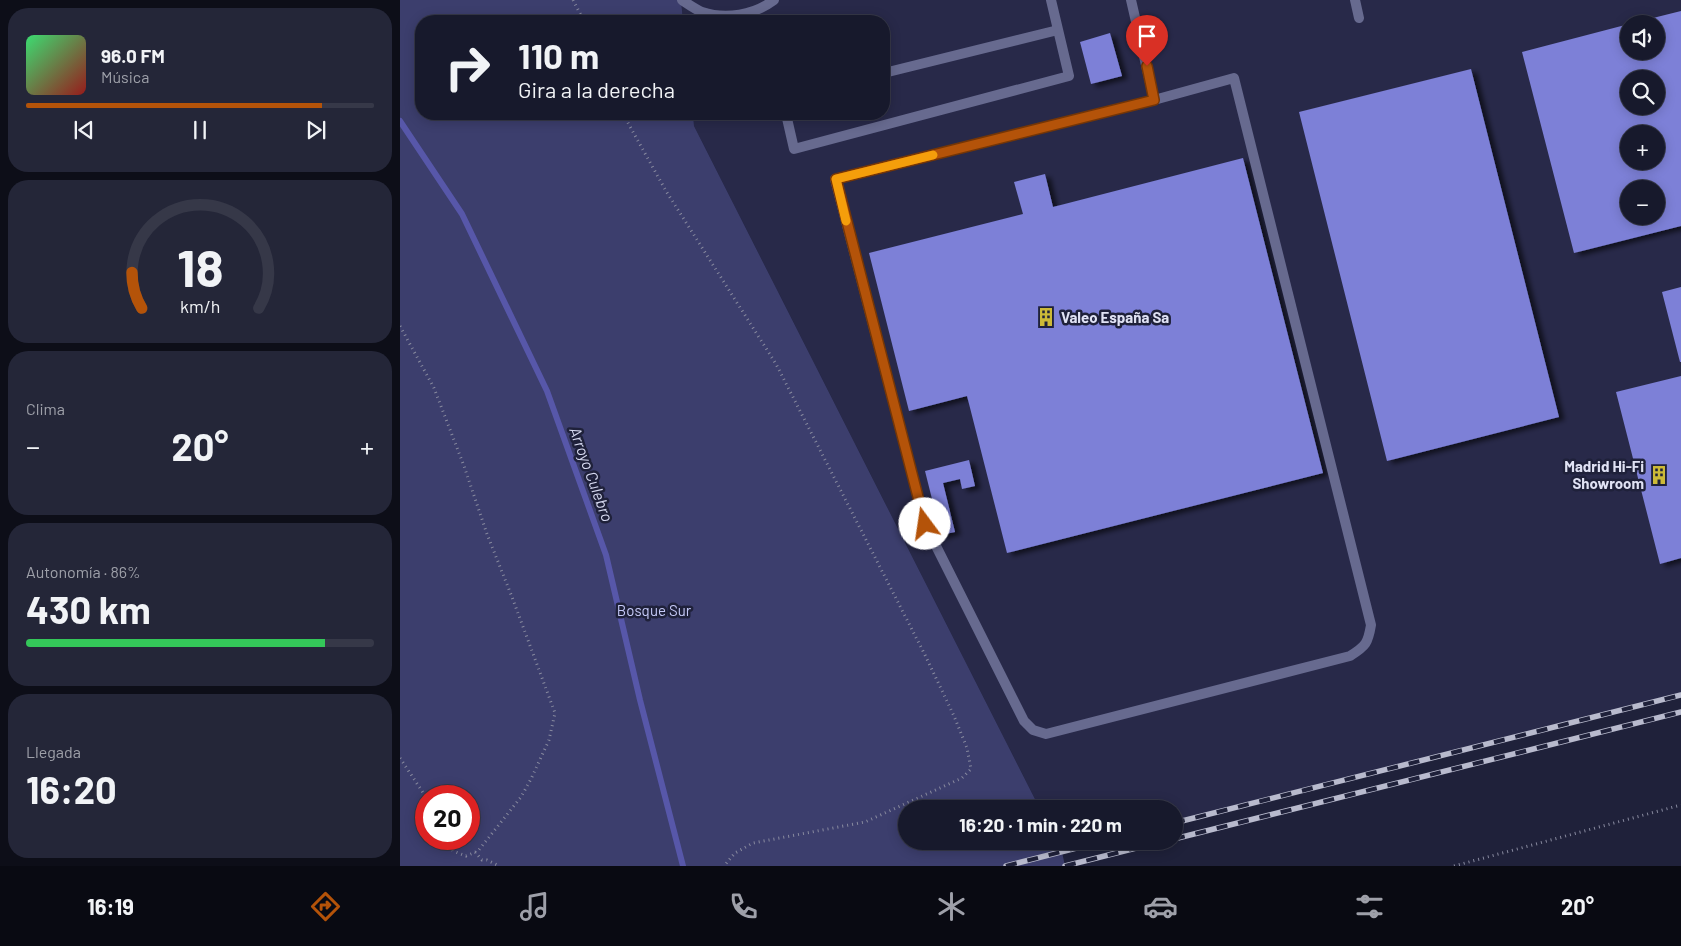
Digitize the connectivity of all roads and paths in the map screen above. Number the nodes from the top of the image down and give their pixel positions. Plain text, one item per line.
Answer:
1 (574, 0) edge
2 (682, 0) edge
3 (774, 0) edge
4 (1051, 0) edge
5 (1131, 0) edge
6 (1355, 0) edge
7 (581, 15) edge
8 (720, 15) edge
9 (734, 15) edge
10 (1358, 18) dead end
11 (1058, 30) junction
12 (890, 72) edge
13 (1154, 100) junction
14 (626, 120) edge
15 (787, 120) edge
16 (400, 326) edge
17 (400, 758) edge
18 (418, 785) edge
19 (1681, 805) edge
20 (452, 850) edge
21 (475, 852) junction
22 (499, 866) edge
23 (724, 866) edge
24 (1454, 866) edge

1 - 7 path
2 - 8 street
3 - 9 street
4 - 11 street
5 - 13 street
6 - 10 street
11 - 12 street
11 - 15 street
13 - 13 street
14 - 23 path
16 - 21 path
17 - 18 path
19 - 24 path
20 - 21 path
21 - 22 path

